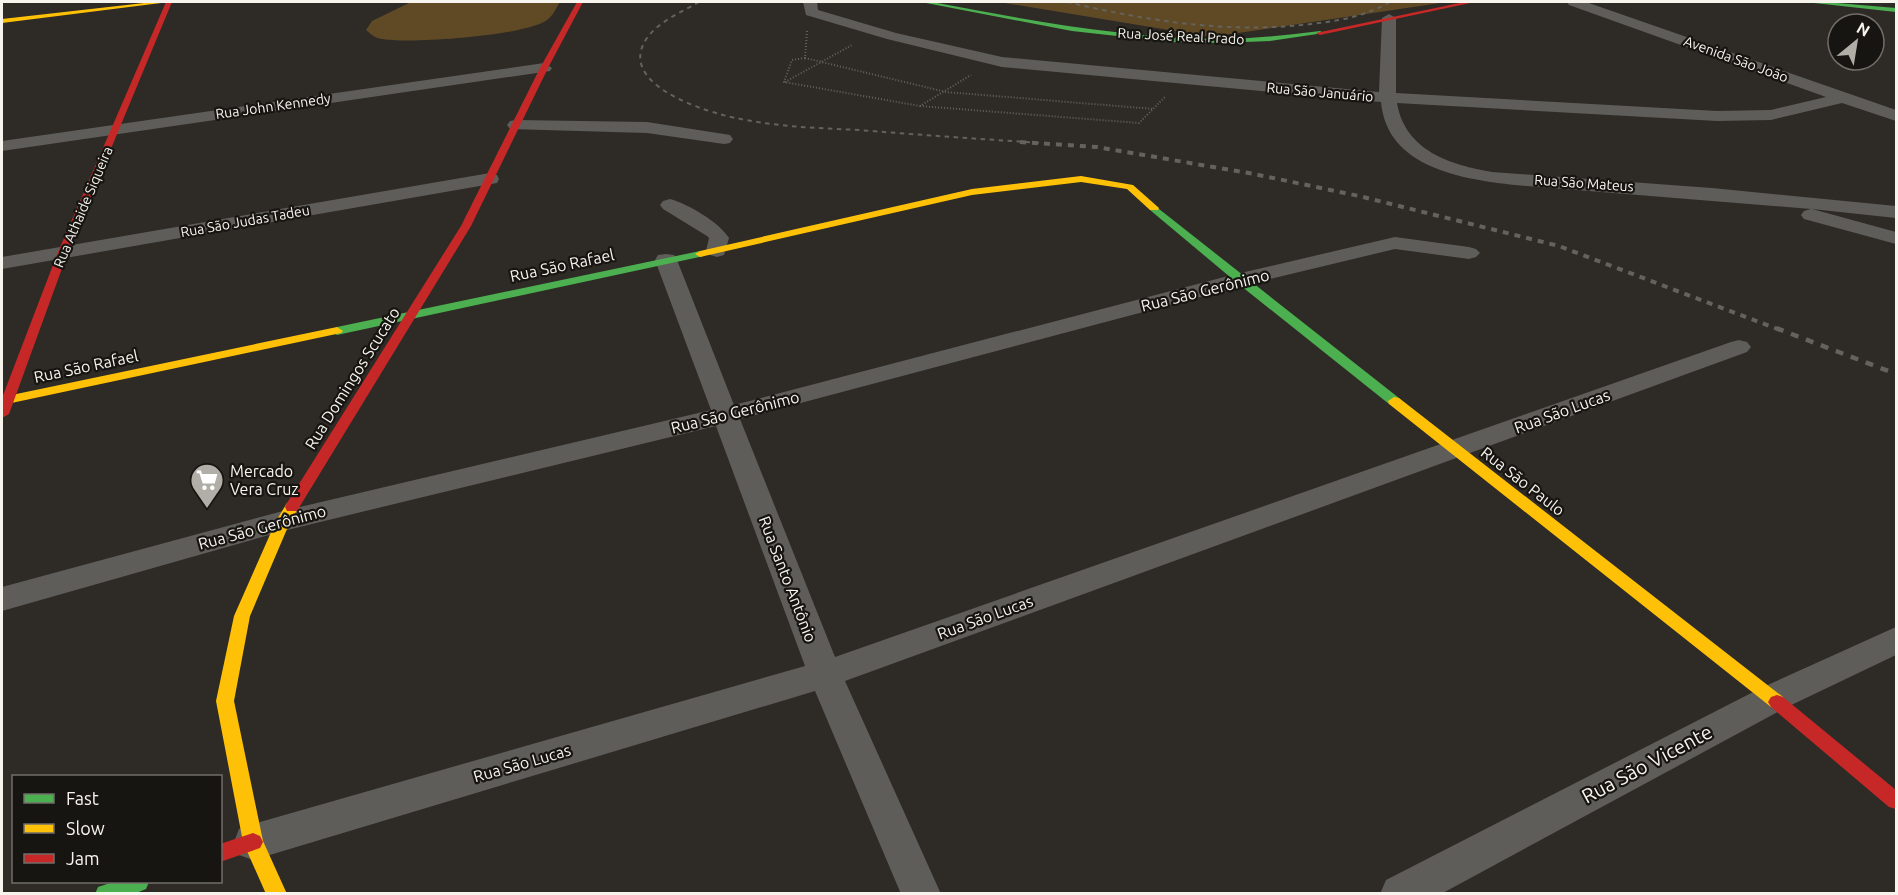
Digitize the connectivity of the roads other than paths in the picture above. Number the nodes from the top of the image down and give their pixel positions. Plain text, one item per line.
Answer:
1 (167, 2) edge
2 (580, 2) edge
3 (924, 2) edge
4 (1472, 2) edge
5 (1574, 2) edge
6 (1808, 2) edge
7 (811, 7) edge
8 (1896, 10) edge
9 (1389, 18) junction
10 (2, 21) edge
11 (544, 68) junction
12 (1389, 98) junction
13 (1845, 98) junction
14 (1896, 116) edge
15 (516, 125) junction
16 (116, 129) junction
17 (724, 139) dead end
18 (2, 146) edge
19 (489, 179) junction
20 (1130, 187) joint
21 (1778, 199) junction
22 (670, 205) dead end
23 (1896, 212) edge
24 (1896, 238) edge
25 (717, 250) junction
26 (63, 252) junction
27 (1469, 254) dead end
28 (666, 260) junction
29 (2, 263) edge
30 (1240, 280) junction
31 (412, 314) junction
32 (1739, 347) dead end
33 (4, 401) edge
34 (2, 414) edge
35 (726, 416) junction
36 (1457, 450) junction
37 (283, 521) junction
38 (2, 599) edge
39 (1896, 640) edge
40 (825, 674) junction
41 (1773, 698) junction
42 (1896, 801) edge
43 (253, 842) junction
44 (222, 852) edge
45 (136, 883) edge
46 (105, 894) edge
47 (277, 894) edge
48 (921, 894) edge
49 (1400, 894) edge

1 - 10 street
1 - 16 street, Rua Athaide Siqueira
2 - 11 street, Rua Domingos Scucato
3 - 9 street, Rua José Real Prado
4 - 9 street, Rua José Real Prado
5 - 13 street, Avenida São João
6 - 8 street
7 - 12 street, Rua São Januário
9 - 12 street, Rua São Mateus
11 - 15 street, Rua Domingos Scucato
11 - 16 street, Rua John Kennedy
12 - 13 street, Rua São Januário
12 - 21 street, Rua São Mateus
13 - 14 street, Avenida São João
15 - 17 street
15 - 19 street, Rua Domingos Scucato
16 - 18 street, Rua John Kennedy
16 - 26 street, Rua Athaide Siqueira
19 - 26 street, Rua São Judas Tadeu
19 - 31 street, Rua Domingos Scucato
20 - 25 street, Rua São Rafael
20 - 30 street, Rua São Paulo
21 - 23 street, Rua São Mateus
21 - 24 street
22 - 25 street
25 - 28 street, Rua São Rafael
26 - 29 street, Rua São Judas Tadeu
26 - 33 street, Rua Athaide Siqueira
27 - 30 street, Rua São Gerônimo
28 - 31 street, Rua São Rafael
28 - 35 street, Rua Santo Antônio
30 - 35 street, Rua São Gerônimo
30 - 36 street, Rua São Paulo
31 - 33 street, Rua São Rafael
31 - 37 street, Rua Domingos Scucato
32 - 36 street, Rua São Lucas
33 - 34 street, Rua Athaide Siqueira
35 - 37 street, Rua São Gerônimo
35 - 40 street, Rua Santo Antônio
36 - 40 street, Rua São Lucas
36 - 41 street, Rua São Paulo
37 - 38 street, Rua São Gerônimo
37 - 43 street, Rua Domingos Scucato
39 - 41 street, Rua São Vicente
40 - 43 street, Rua São Lucas
40 - 48 street, Rua Santo Antônio
41 - 42 street, Rua São Paulo
41 - 49 street, Rua São Vicente
43 - 44 street, Rua São Lucas
43 - 47 street, Rua Domingos Scucato
45 - 46 street

